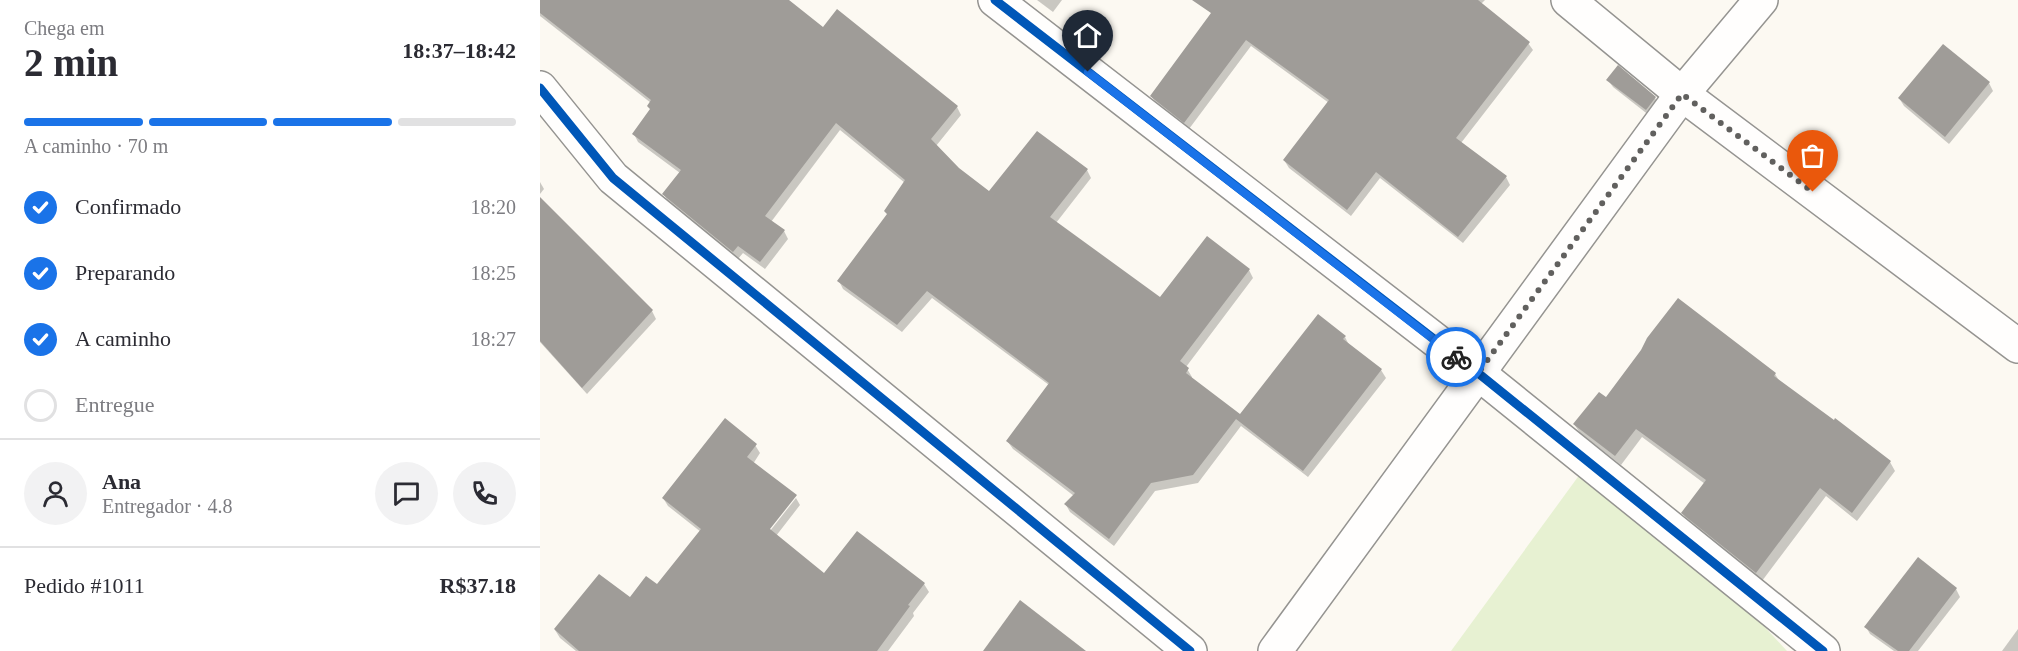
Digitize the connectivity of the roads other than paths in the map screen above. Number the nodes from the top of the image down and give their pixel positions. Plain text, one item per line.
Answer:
1 (995, 0) edge
2 (1568, 0) edge
3 (1761, 0) edge
4 (540, 88) edge
5 (1682, 94) junction
6 (2018, 346) edge
7 (1478, 373) junction
8 (1190, 651) edge
9 (1275, 651) edge
10 (1823, 651) edge

1 - 7 street
2 - 5 street
3 - 5 street
4 - 8 street
5 - 6 street
5 - 7 street
7 - 9 street
7 - 10 street

